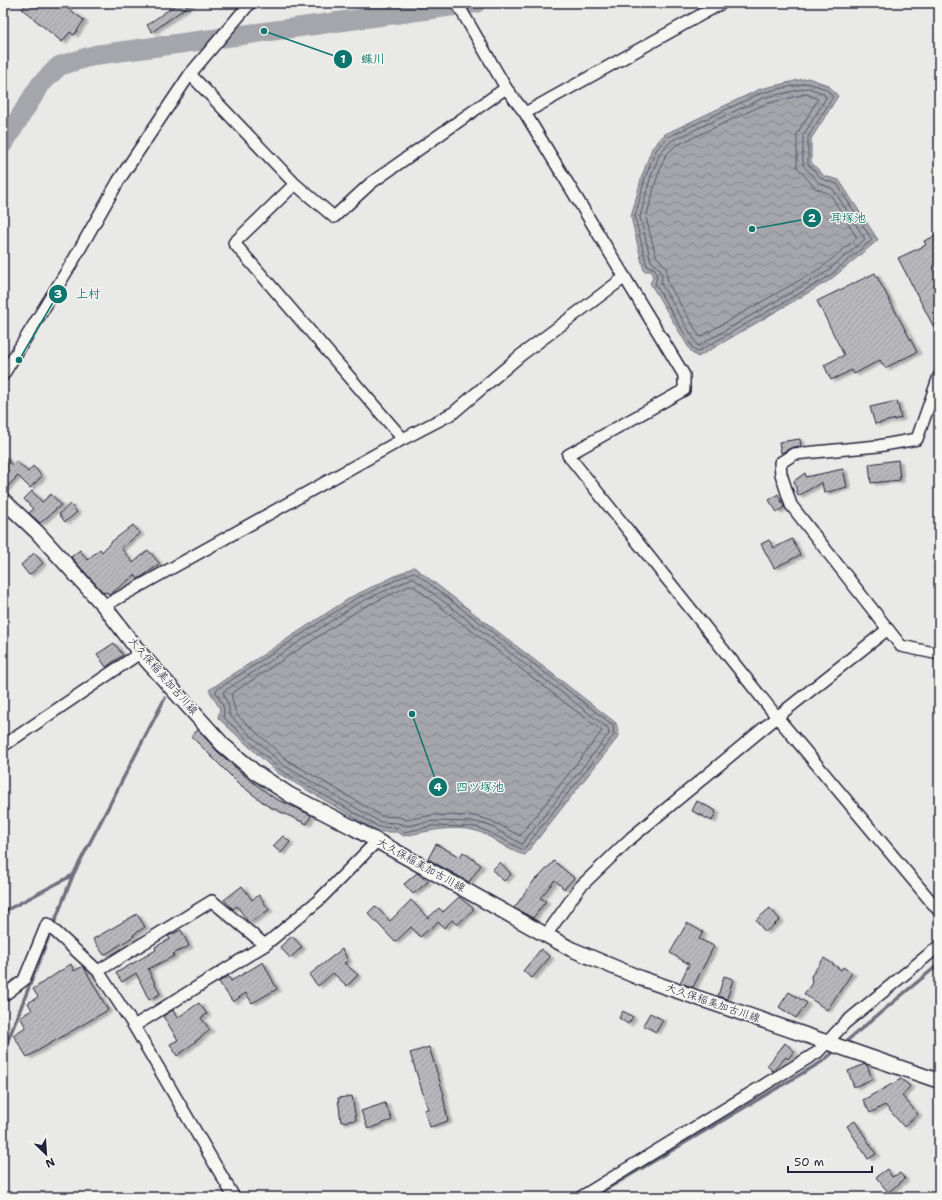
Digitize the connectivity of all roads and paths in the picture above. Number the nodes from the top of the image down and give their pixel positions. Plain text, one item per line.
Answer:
1 (250, 3) edge
2 (457, 3) edge
3 (722, 3) edge
4 (190, 74) junction
5 (506, 88) junction
6 (525, 113) junction
7 (295, 184) junction
8 (625, 277) junction
9 (3, 375) edge
10 (939, 376) edge
11 (403, 439) junction
12 (3, 500) edge
13 (104, 606) junction
14 (888, 629) junction
15 (140, 653) junction
16 (939, 654) edge
17 (777, 717) junction
18 (3, 746) edge
19 (377, 841) junction
20 (939, 911) edge
21 (546, 935) junction
22 (266, 945) junction
23 (939, 946) edge
24 (98, 971) junction
25 (3, 996) edge
26 (134, 1026) junction
27 (828, 1043) junction
28 (939, 1081) edge
29 (234, 1197) edge
30 (582, 1197) edge

1 - 4 street
2 - 5 street
3 - 6 street
4 - 7 street
4 - 9 street
5 - 6 street
5 - 7 street
6 - 8 street
7 - 11 street
8 - 11 street
8 - 17 street
10 - 14 street
11 - 13 street
12 - 13 main road, 大久保稲美加古川線
13 - 15 main road, 大久保稲美加古川線
14 - 16 street
14 - 17 street
15 - 18 street
15 - 19 main road, 大久保稲美加古川線
17 - 20 street
17 - 21 street
19 - 21 main road, 大久保稲美加古川線
19 - 22 street
21 - 27 main road, 大久保稲美加古川線
22 - 24 street
22 - 26 street
23 - 27 street
24 - 25 street
24 - 26 street
26 - 29 street
27 - 28 main road, 大久保稲美加古川線
27 - 30 street

